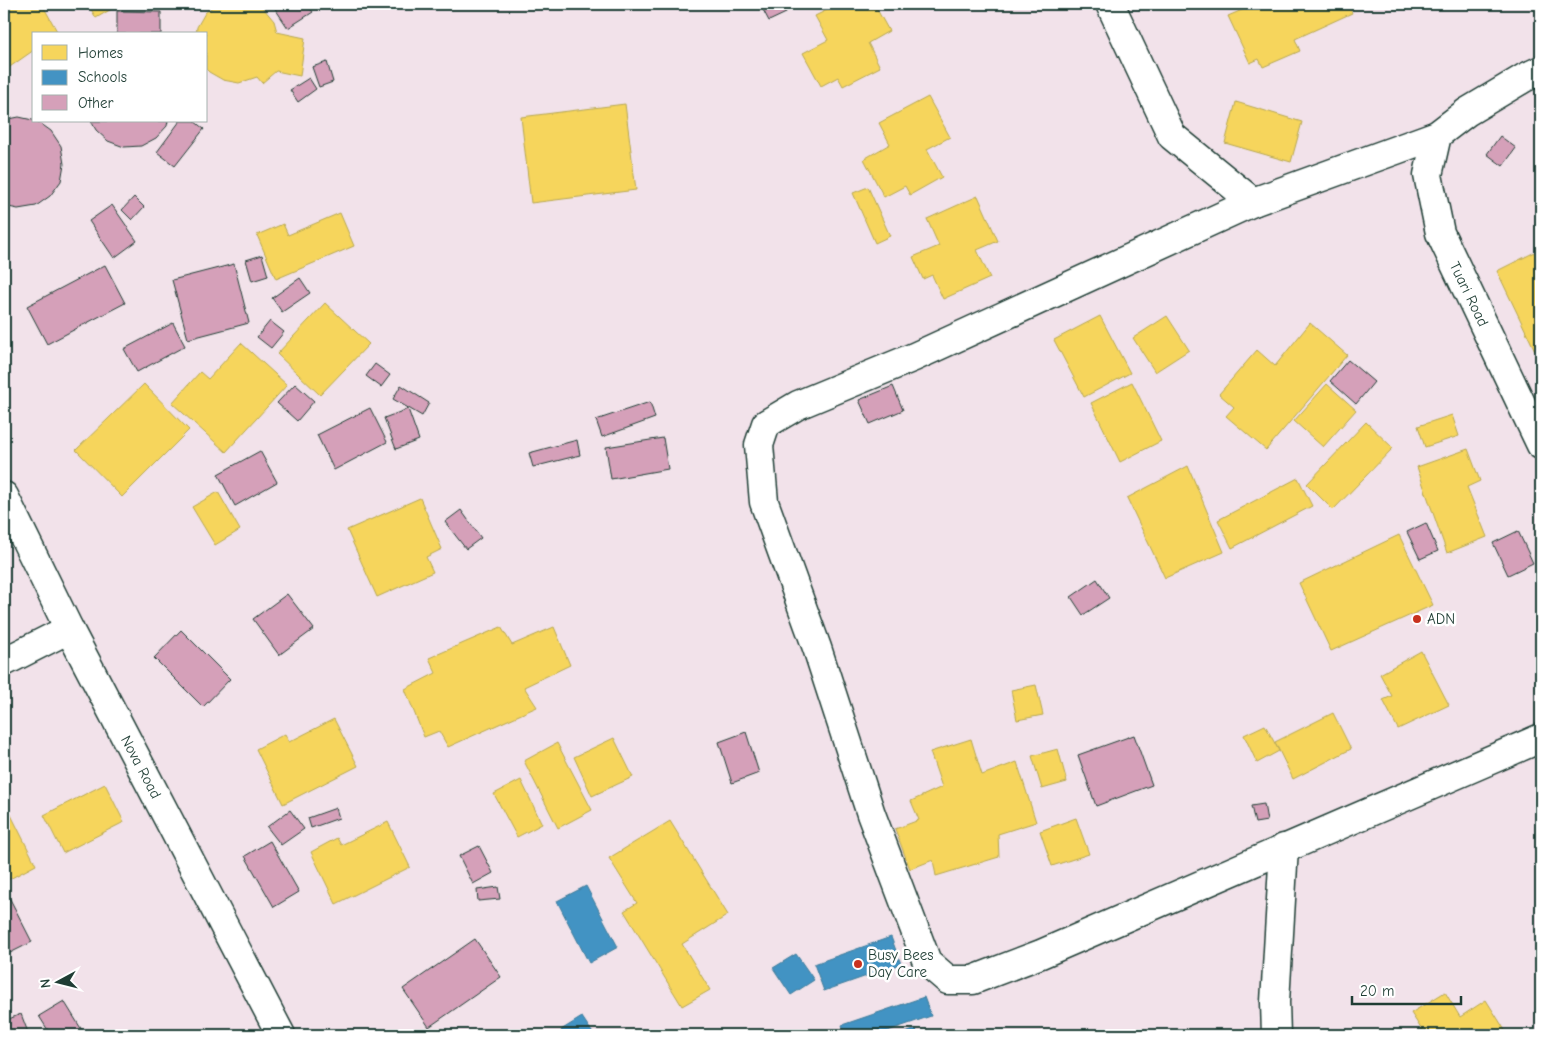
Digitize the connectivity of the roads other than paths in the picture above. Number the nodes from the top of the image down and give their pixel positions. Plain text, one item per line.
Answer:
1 (1110, 4) edge
2 (1541, 70) edge
3 (1437, 135) junction
4 (1253, 202) junction
5 (1541, 445) edge
6 (4, 496) edge
7 (69, 629) junction
8 (4, 662) edge
9 (1541, 738) edge
10 (1284, 848) junction
11 (281, 1035) edge
12 (1276, 1035) edge

1 - 4 street
2 - 3 street
3 - 4 street
3 - 5 street, Tuari Road
4 - 10 street
6 - 7 street, Nova Road
7 - 8 street
7 - 11 street, Nova Road
9 - 10 street
10 - 12 street

